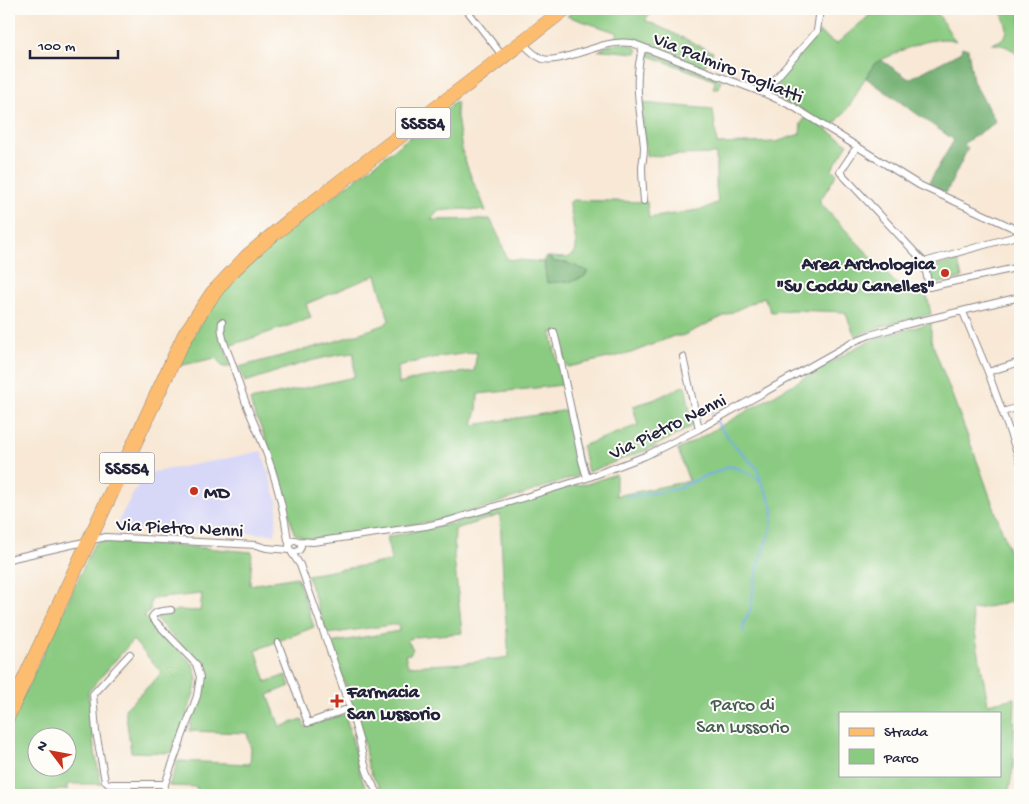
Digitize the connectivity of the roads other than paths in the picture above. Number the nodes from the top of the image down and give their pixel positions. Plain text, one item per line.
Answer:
1 (466, 9) edge
2 (560, 9) edge
3 (570, 9) edge
4 (820, 9) edge
5 (524, 44) junction
6 (643, 47) junction
7 (501, 54) junction
8 (766, 94) junction
9 (854, 150) dead end
10 (644, 201) dead end
11 (1020, 233) edge
12 (924, 262) junction
13 (1020, 268) edge
14 (1020, 297) edge
15 (963, 312) junction
16 (222, 322) dead end
17 (554, 332) dead end
18 (683, 358) dead end
19 (1020, 362) edge
20 (988, 372) junction
21 (1020, 407) edge
22 (1002, 412) junction
23 (699, 429) junction
24 (1020, 461) edge
25 (587, 478) junction
26 (93, 540) junction
27 (84, 542) junction
28 (294, 546) junction
29 (9, 559) edge
30 (171, 610) dead end
31 (278, 643) dead end
32 (130, 654) dead end
33 (9, 705) edge
34 (350, 708) junction
35 (9, 721) edge
36 (165, 784) junction
37 (164, 795) edge
38 (380, 795) edge

1 - 7 street
2 - 7 main road, SS554
3 - 5 main road, SS554
4 - 8 street
5 - 6 street, Via Palmiro Togliatti
5 - 26 main road, SS554
6 - 8 street, Via Palmiro Togliatti
6 - 10 street
7 - 27 main road, SS554
8 - 11 street, Via Palmiro Togliatti
9 - 12 street
11 - 12 street
12 - 13 street
14 - 15 street, Via Pietro Nenni
15 - 20 street
15 - 23 street, Via Pietro Nenni
16 - 28 street
17 - 25 street
18 - 23 street
19 - 20 street
20 - 22 street
21 - 22 street
22 - 24 street
23 - 25 street, Via Pietro Nenni
25 - 28 street, Via Pietro Nenni
26 - 27 street, Via Pietro Nenni
26 - 28 street, Via Pietro Nenni
26 - 35 main road, SS554
27 - 29 street, Via Pietro Nenni
27 - 33 main road, SS554
28 - 34 street
30 - 36 street
31 - 34 street
32 - 36 street
34 - 38 street
36 - 37 street

